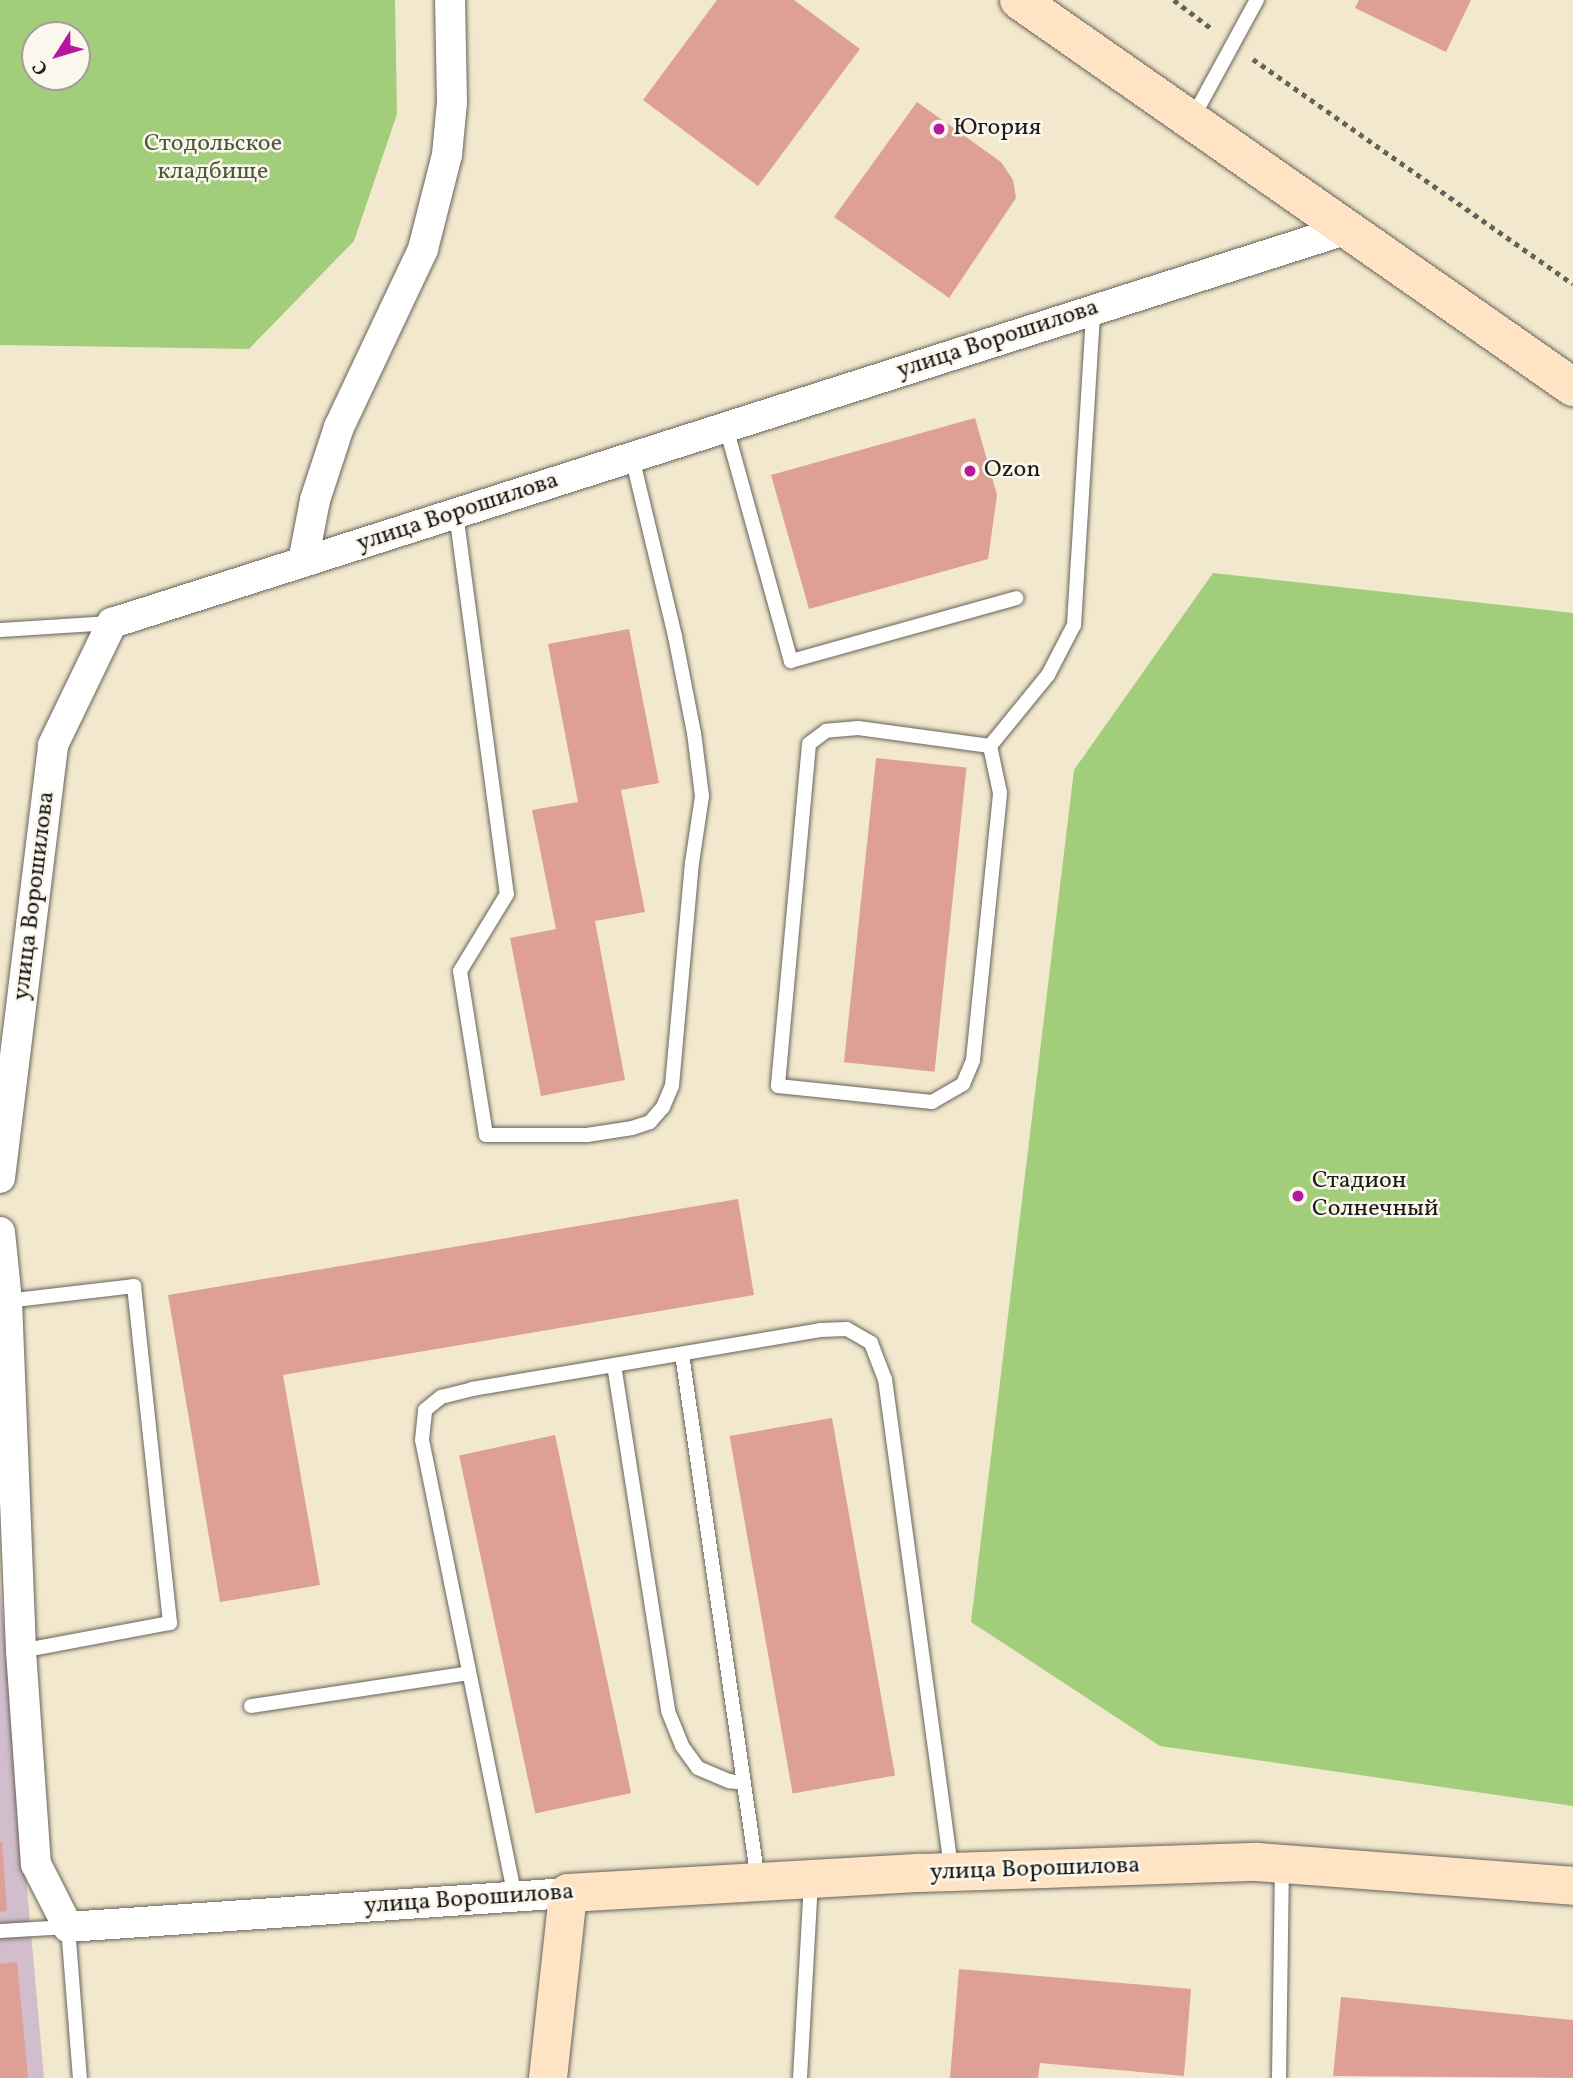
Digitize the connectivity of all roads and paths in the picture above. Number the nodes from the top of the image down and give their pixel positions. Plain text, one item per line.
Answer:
1 (450, 0) edge
2 (1019, 0) edge
3 (1174, 0) edge
4 (1257, 0) edge
5 (1233, 44) junction
6 (1191, 120) junction
7 (1348, 229) junction
8 (1573, 284) edge
9 (1093, 310) junction
10 (1573, 387) edge
11 (726, 427) junction
12 (632, 457) junction
13 (456, 513) junction
14 (303, 562) junction
15 (1016, 598) dead end
16 (112, 623) junction
17 (0, 630) edge
18 (990, 746) junction
19 (0, 1178) edge
20 (0, 1232) edge
21 (7, 1301) junction
22 (682, 1354) junction
23 (614, 1365) junction
24 (21, 1651) junction
25 (470, 1673) junction
26 (251, 1706) dead end
27 (744, 1783) junction
28 (1282, 1865) junction
29 (951, 1872) junction
30 (811, 1880) junction
31 (758, 1882) junction
32 (1573, 1886) edge
33 (568, 1893) junction
34 (515, 1896) junction
35 (68, 1927) junction
36 (0, 1931) edge
37 (80, 2078) edge
38 (548, 2078) edge
39 (800, 2078) edge
40 (1279, 2078) edge

1 - 14 street
2 - 6 street
3 - 5 path
4 - 5 lane
5 - 6 lane
5 - 8 path
6 - 7 street
7 - 9 street, улица Ворошилова
7 - 10 street
9 - 11 street, улица Ворошилова
9 - 18 lane
11 - 12 street, улица Ворошилова
11 - 15 lane
12 - 13 street, улица Ворошилова
12 - 13 lane
13 - 14 street, улица Ворошилова
14 - 16 street, улица Ворошилова
16 - 17 lane
16 - 19 street, улица Ворошилова
18 - 18 lane
20 - 21 street
21 - 24 street
21 - 24 lane
22 - 23 lane
22 - 27 lane
22 - 29 lane
23 - 25 lane
23 - 27 lane
24 - 35 street
25 - 26 lane
25 - 34 lane
27 - 31 lane
28 - 29 street, улица Ворошилова
28 - 32 street, улица Ворошилова
28 - 40 lane
29 - 30 street, улица Ворошилова
30 - 31 street, улица Ворошилова
30 - 39 lane
31 - 33 street, улица Ворошилова
33 - 34 street, улица Ворошилова
33 - 38 street
34 - 35 street, улица Ворошилова
35 - 36 lane
35 - 37 lane

